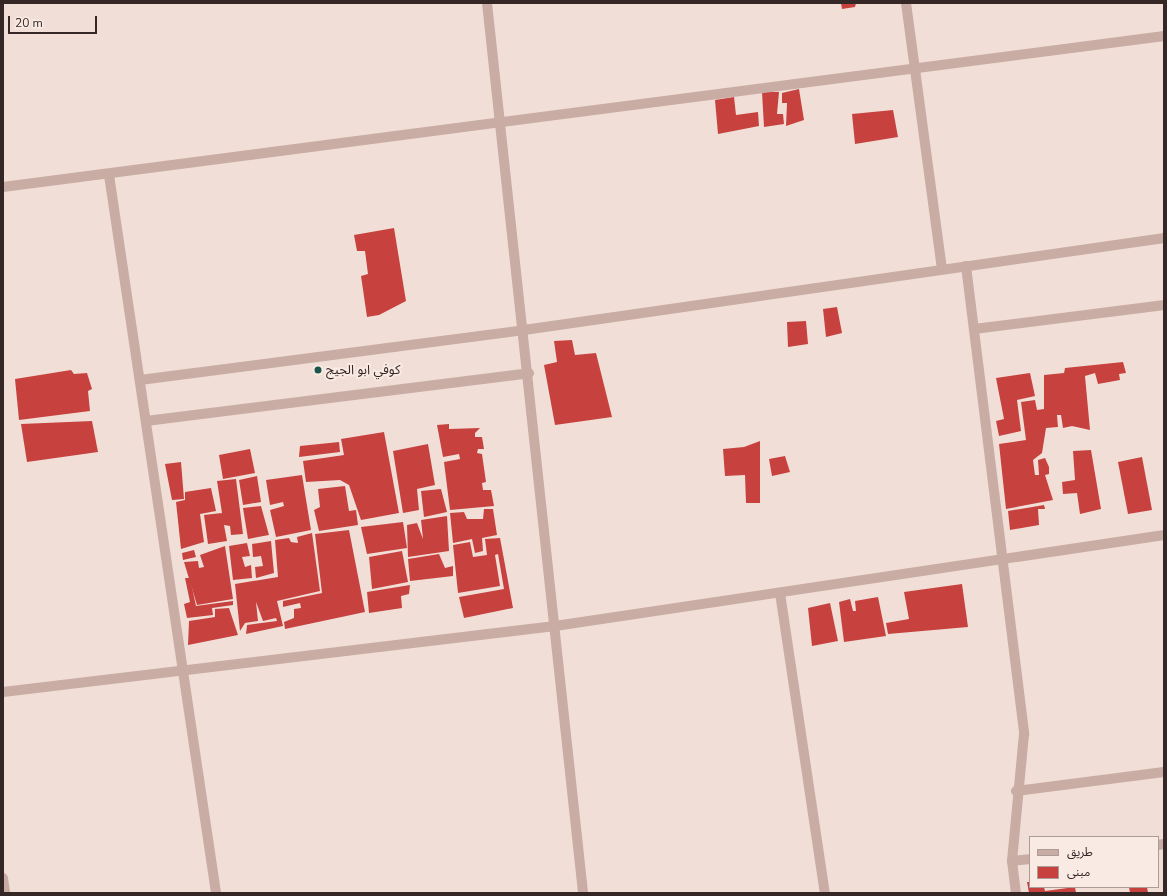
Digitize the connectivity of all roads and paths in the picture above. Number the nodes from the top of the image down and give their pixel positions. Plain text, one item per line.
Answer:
1 (487, 3) edge
2 (906, 3) edge
3 (1164, 36) edge
4 (914, 66) junction
5 (500, 122) junction
6 (109, 175) junction
7 (3, 187) edge
8 (1164, 238) edge
9 (966, 266) junction
10 (942, 270) junction
11 (1164, 305) edge
12 (974, 329) junction
13 (524, 330) junction
14 (529, 373) junction
15 (140, 380) junction
16 (146, 420) junction
17 (1164, 535) edge
18 (1002, 558) junction
19 (780, 593) junction
20 (556, 626) junction
21 (183, 670) junction
22 (3, 692) edge
23 (1164, 772) edge
24 (1016, 791) junction
25 (1029, 859) edge
26 (1012, 861) junction
27 (3, 878) edge
28 (5, 893) edge
29 (216, 893) edge
30 (583, 893) edge
31 (825, 893) edge
32 (1016, 893) edge

1 - 5 street
2 - 4 street
3 - 4 street
4 - 5 street
4 - 10 street
5 - 6 street
5 - 13 street
6 - 7 street
6 - 15 street
8 - 9 street
9 - 10 street
9 - 12 street
10 - 13 street
11 - 12 street
12 - 18 street
13 - 14 street
13 - 15 street
14 - 16 street
14 - 20 street
15 - 16 street
16 - 21 street
17 - 18 street
18 - 19 street
18 - 24 street
19 - 20 street
19 - 31 street
20 - 21 street
20 - 30 street
21 - 22 street
21 - 29 street
23 - 24 street
24 - 26 street
25 - 26 street
26 - 32 street
27 - 28 street

